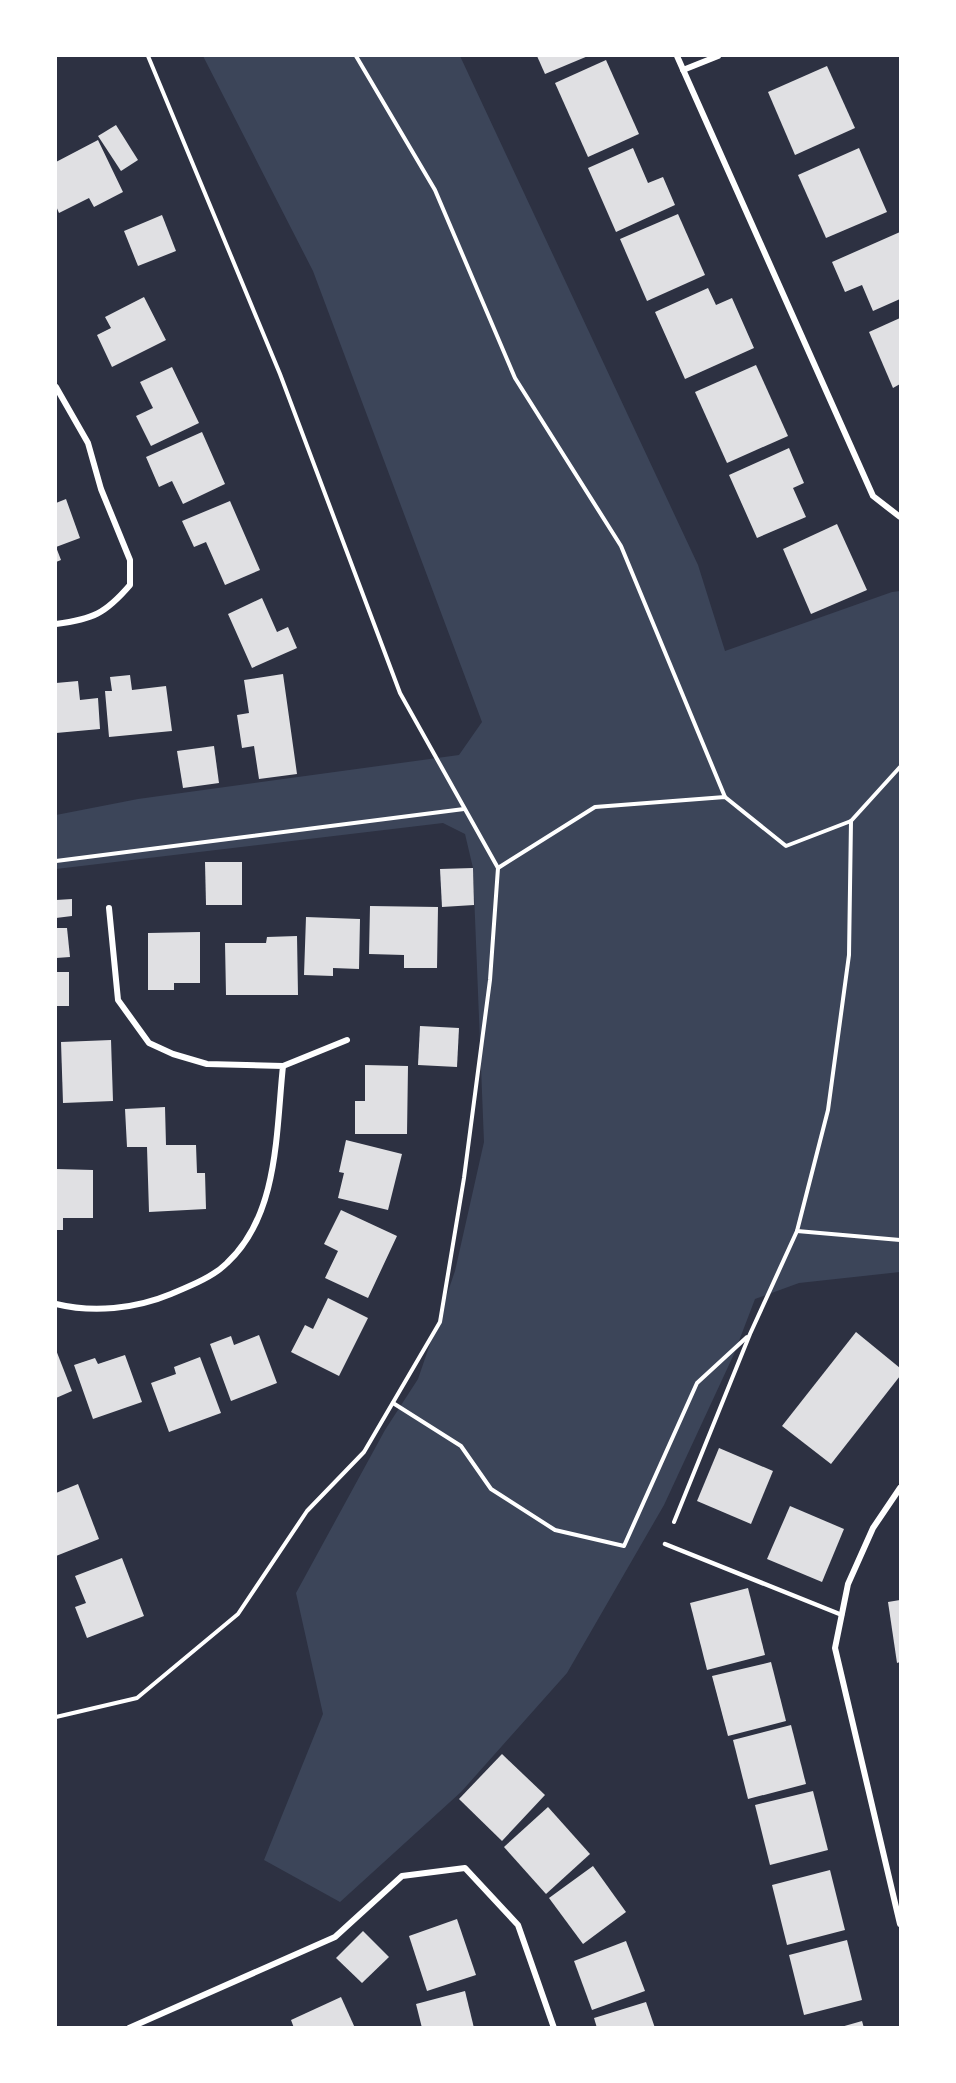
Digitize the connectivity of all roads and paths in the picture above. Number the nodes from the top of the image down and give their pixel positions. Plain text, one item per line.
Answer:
1 (148, 56) edge
2 (356, 56) edge
3 (677, 56) edge
4 (718, 56) edge
5 (683, 70) junction
6 (56, 387) edge
7 (900, 517) edge
8 (56, 624) edge
9 (900, 768) edge
10 (725, 797) junction
11 (464, 809) junction
12 (851, 820) junction
13 (56, 861) edge
14 (498, 868) junction
15 (109, 908) dead end
16 (347, 1040) dead end
17 (284, 1066) junction
18 (797, 1231) junction
19 (900, 1240) edge
20 (56, 1304) edge
21 (750, 1334) junction
22 (393, 1403) junction
23 (900, 1488) edge
24 (665, 1544) joint
25 (842, 1616) junction
26 (56, 1717) edge
27 (900, 1924) edge
28 (129, 2028) edge
29 (554, 2028) edge

1 - 11 path
2 - 10 path
3 - 5 street
4 - 5 street
5 - 7 street
6 - 8 street
9 - 12 path
10 - 12 path
10 - 14 path
11 - 13 path
11 - 14 path
12 - 18 path
14 - 22 path
15 - 17 street
16 - 17 street
17 - 20 street
18 - 19 path
18 - 21 path
21 - 22 path
21 - 24 path
22 - 26 path
23 - 25 street
24 - 25 lane
25 - 27 street
28 - 29 street

